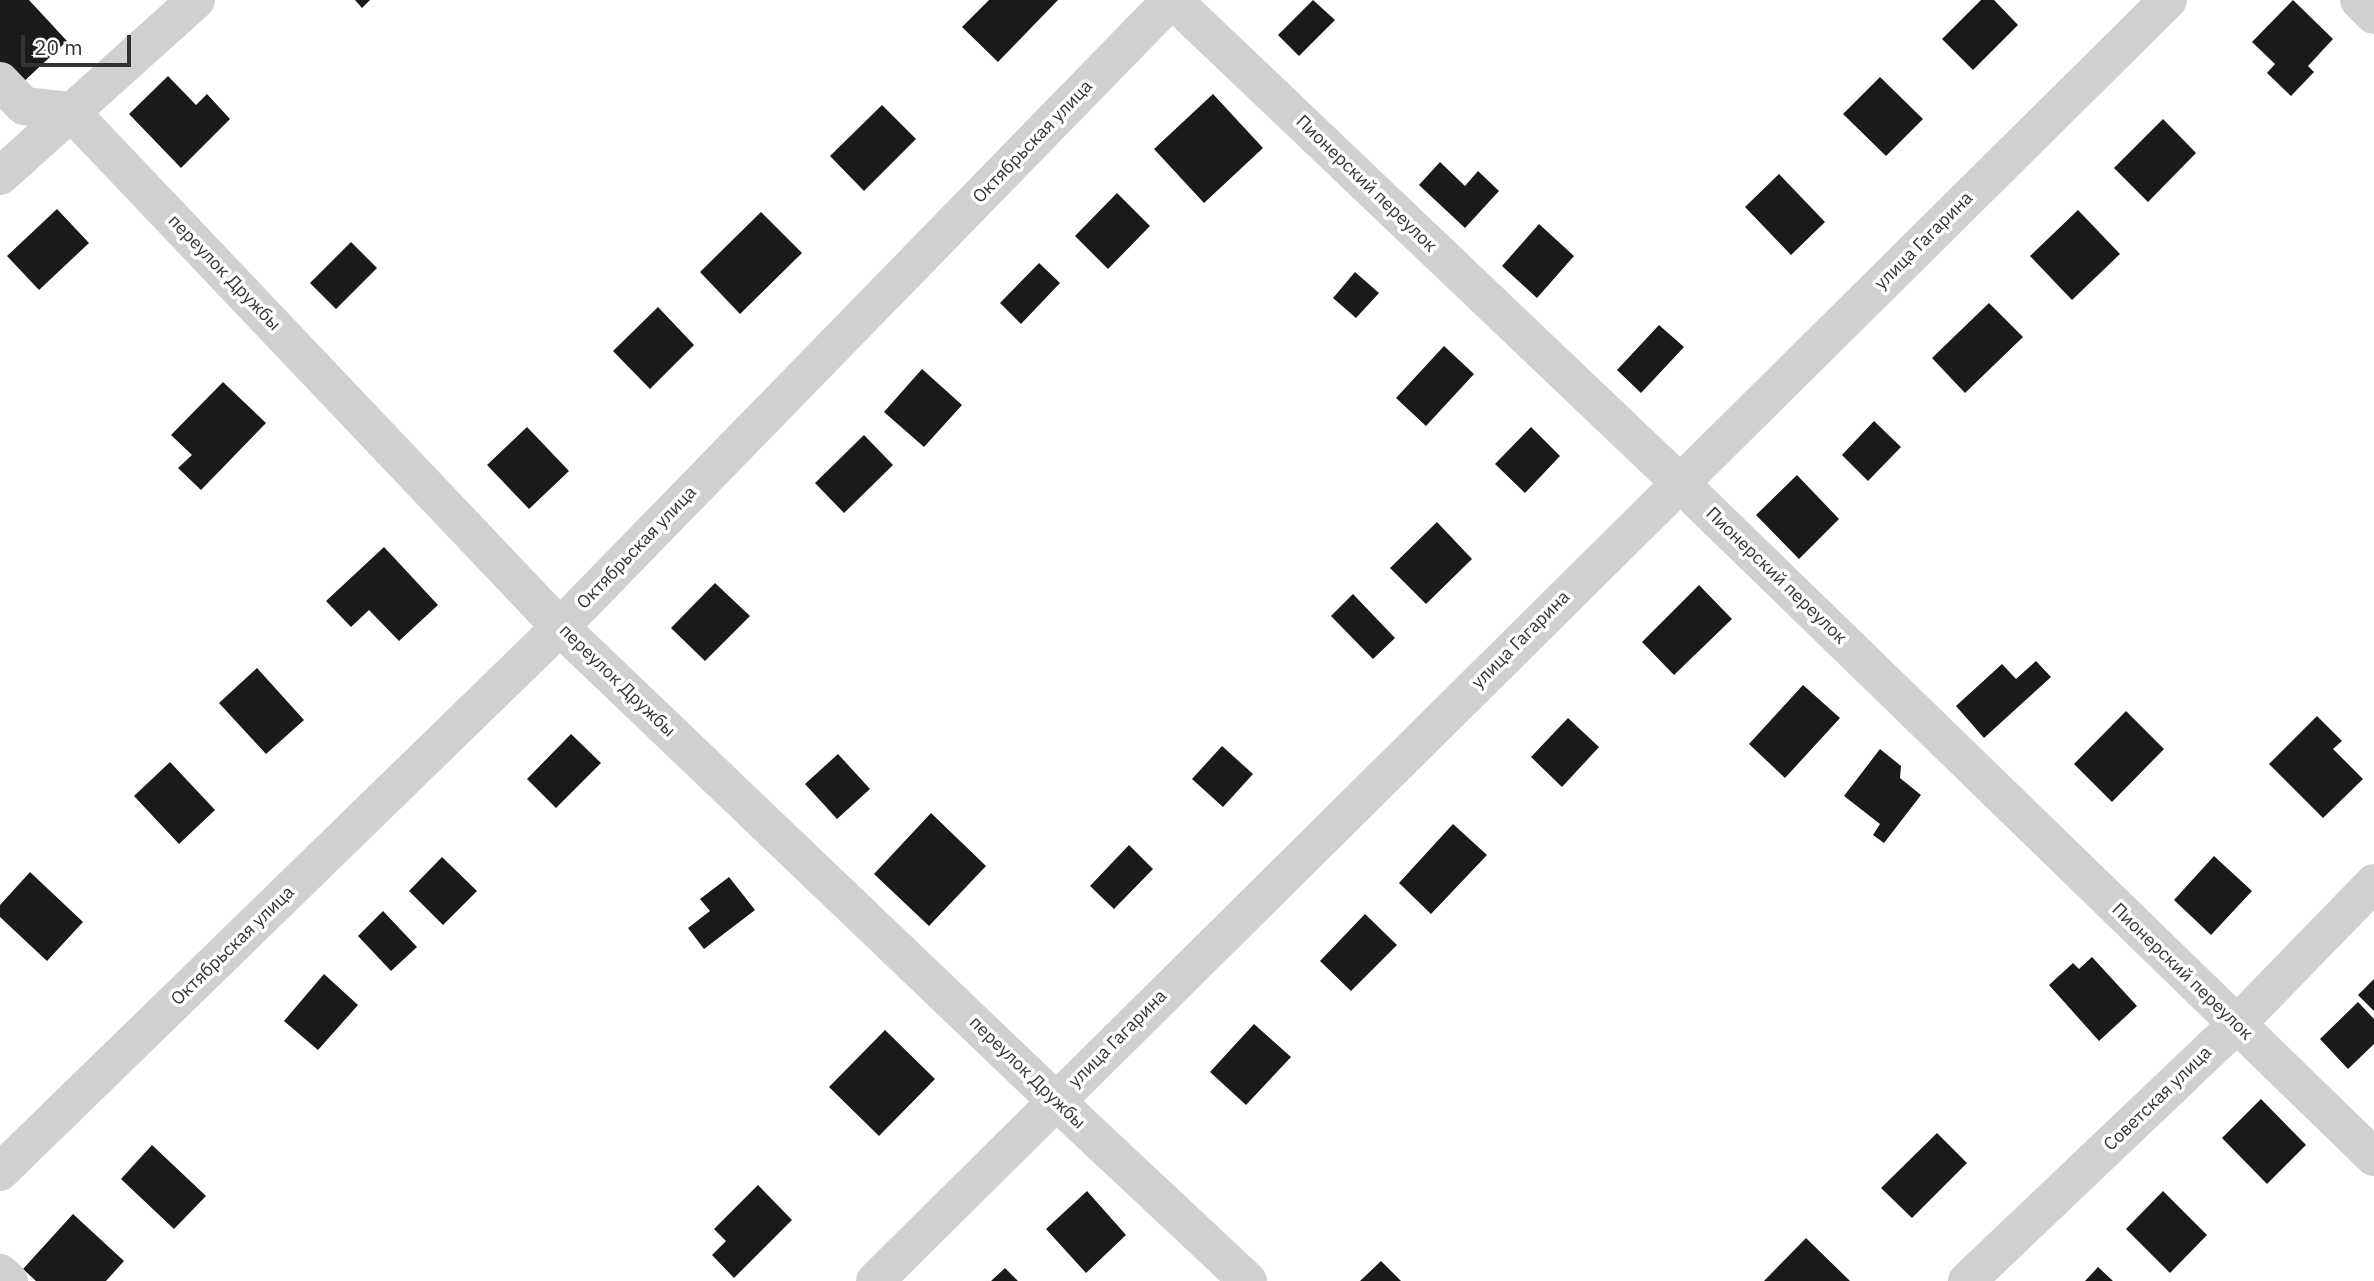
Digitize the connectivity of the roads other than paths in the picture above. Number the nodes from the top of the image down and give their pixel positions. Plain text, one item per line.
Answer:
1 (196, 0) edge
2 (1172, 0) edge
3 (2168, 0) edge
4 (2358, 0) edge
5 (2374, 15) edge
6 (0, 82) edge
7 (70, 111) junction
8 (0, 176) edge
9 (1679, 482) junction
10 (560, 627) junction
11 (2374, 883) edge
12 (2236, 1024) junction
13 (1056, 1101) junction
14 (2374, 1157) edge
15 (0, 1172) edge
16 (0, 1273) edge
17 (9, 1281) edge
18 (875, 1281) edge
19 (1248, 1281) edge
20 (1967, 1281) edge

1 - 7 street
2 - 9 street, Пионерский переулок
2 - 10 street, Октябрьская улица
3 - 9 street, улица Гагарина
4 - 5 street
6 - 7 street
7 - 8 street
7 - 10 street, переулок Дружбы
9 - 12 street, Пионерский переулок
9 - 13 street, улица Гагарина
10 - 13 street, переулок Дружбы
10 - 15 street, Октябрьская улица
11 - 12 street, Советская улица
12 - 14 street, Пионерский переулок
12 - 20 street, Советская улица
13 - 18 street, улица Гагарина
13 - 19 street, переулок Дружбы
16 - 17 street

